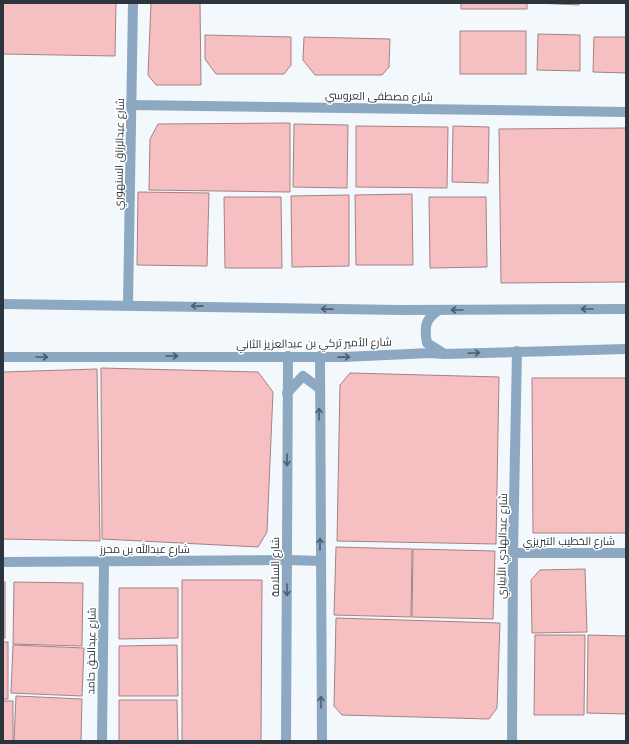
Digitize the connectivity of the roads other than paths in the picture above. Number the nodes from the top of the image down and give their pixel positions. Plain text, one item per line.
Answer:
1 (133, 3) edge
2 (131, 105) junction
3 (626, 112) edge
4 (3, 304) edge
5 (128, 305) junction
6 (626, 309) edge
7 (439, 310) junction
8 (626, 349) edge
9 (517, 351) junction
10 (444, 354) junction
11 (288, 356) junction
12 (320, 356) junction
13 (3, 357) edge
14 (319, 388) junction
15 (287, 393) junction
16 (513, 553) junction
17 (626, 553) edge
18 (287, 560) junction
19 (104, 561) junction
20 (320, 561) junction
21 (3, 562) edge
22 (102, 741) edge
23 (286, 741) edge
24 (322, 741) edge
25 (512, 741) edge

1 - 2 street, شارع عبدالرزاق السنهوري
2 - 3 street, شارع مصطفى العروسي
2 - 5 street, شارع عبدالرزاق السنهوري
4 - 5 street
7 -> 5 street
6 -> 7 street
7 - 10 street
8 - 9 street, شارع الأمير تركي بن عبدالعزيز الثاني
10 -> 9 street, شارع الأمير تركي بن عبدالعزيز الثاني
9 - 16 street, شارع عبدالهادي الأبياري
12 -> 10 street, شارع الأمير تركي بن عبدالعزيز الثاني
11 - 12 street, شارع الأمير تركي بن عبدالعزيز الثاني
13 -> 11 street, شارع الأمير تركي بن عبدالعزيز الثاني
11 - 15 street, شارع السلامة
12 - 14 street
14 - 15 street
20 -> 14 street
15 -> 18 street, شارع السلامة
16 - 17 street, شارع الخطيب التبريزي
16 - 25 street, شارع عبدالهادي الأبياري
18 - 19 street, شارع عبدالله بن محرز
18 - 20 street, شارع عبدالله بن محرز
18 -> 23 street, شارع السلامة
19 - 21 street, شارع عبدالله بن محرز
19 - 22 street, شارع عبدالحق حامد
24 -> 20 street

